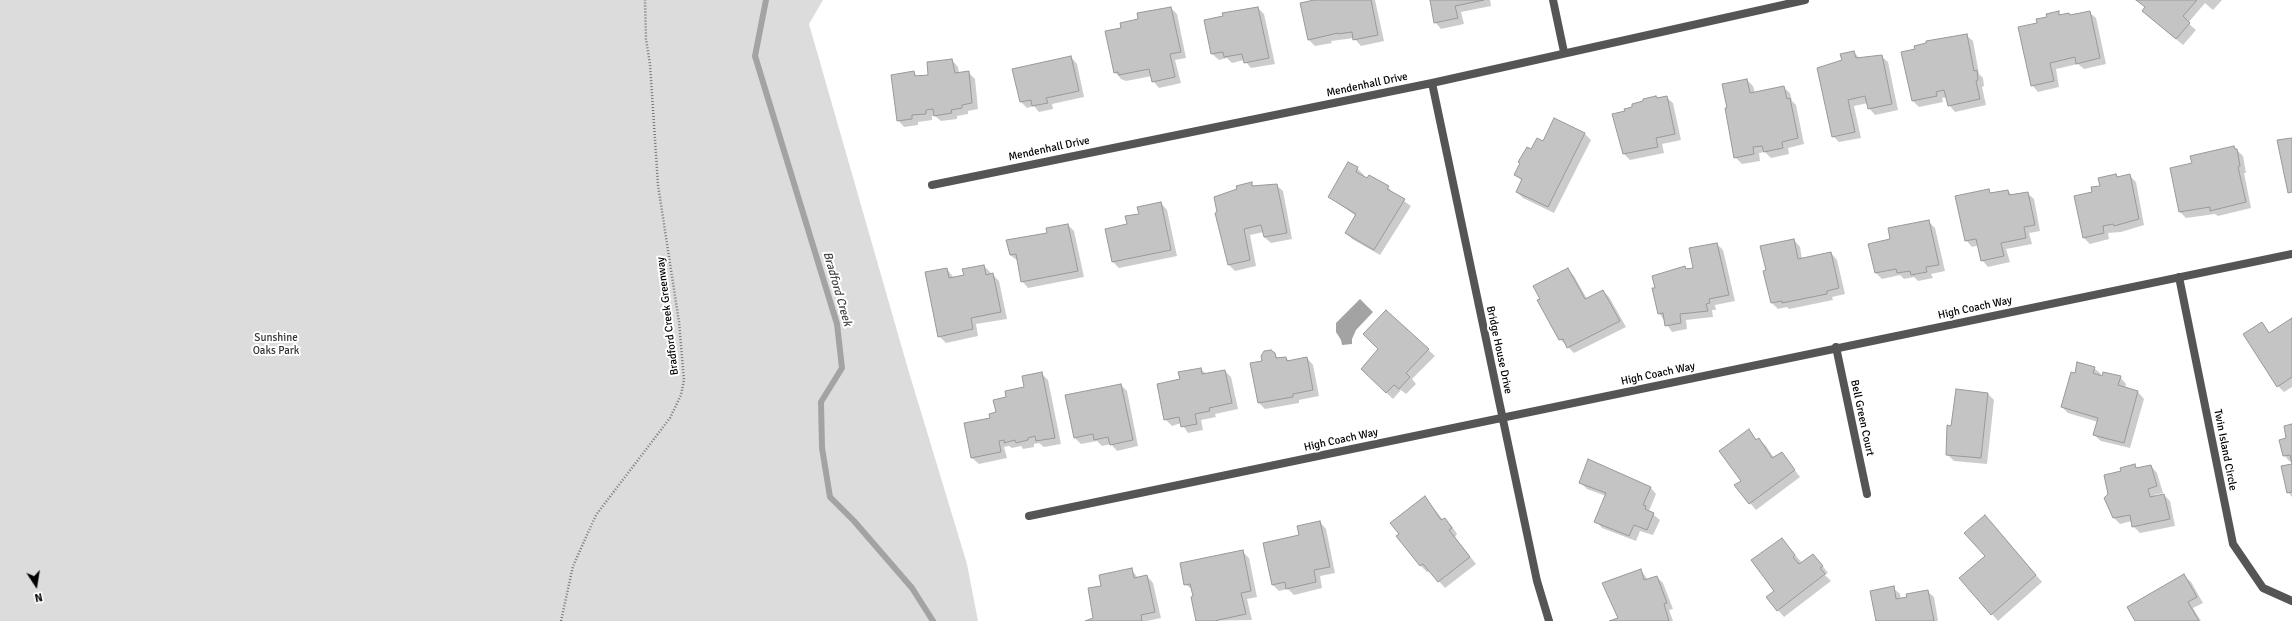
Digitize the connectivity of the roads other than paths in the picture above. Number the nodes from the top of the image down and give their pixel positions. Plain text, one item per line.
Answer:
1 (1552, 0) edge
2 (1805, 0) edge
3 (1564, 52) junction
4 (1432, 83) junction
5 (932, 185) dead end
6 (2292, 254) edge
7 (2179, 277) junction
8 (1836, 347) junction
9 (1502, 418) junction
10 (1867, 494) dead end
11 (1029, 516) dead end
12 (2292, 601) edge
13 (1549, 621) edge

1 - 3 street
2 - 3 street, Mendenhall Drive
3 - 4 street, Mendenhall Drive
4 - 5 street, Mendenhall Drive
4 - 9 street, Bridge House Drive
6 - 7 street, High Coach Way
7 - 8 street, High Coach Way
7 - 12 street, Twin Island Circle
8 - 9 street, High Coach Way
8 - 10 street, Bell Green Court
9 - 11 street, High Coach Way
9 - 13 street, Bridge House Drive

